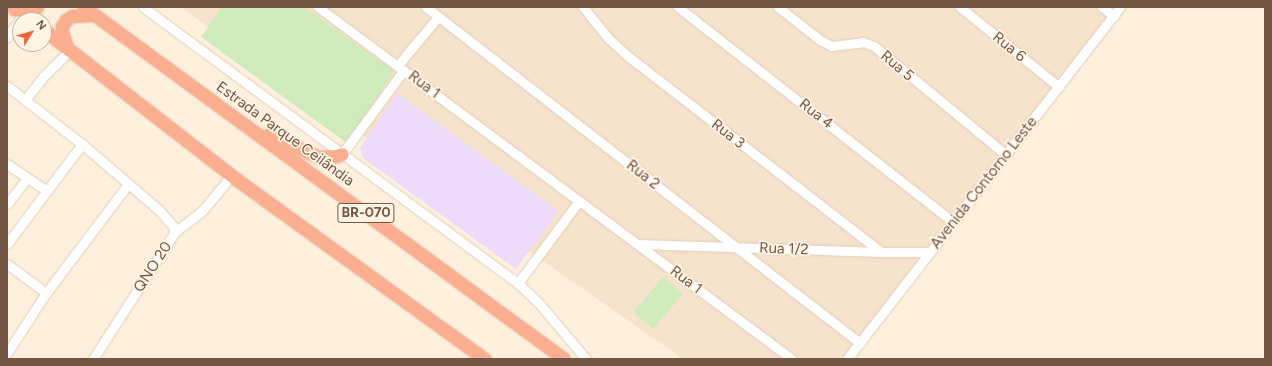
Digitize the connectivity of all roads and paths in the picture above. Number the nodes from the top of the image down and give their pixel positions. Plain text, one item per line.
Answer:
1 (37, 7) edge
2 (143, 7) edge
3 (318, 7) edge
4 (426, 7) edge
5 (583, 7) edge
6 (678, 7) edge
7 (778, 7) edge
8 (960, 7) edge
9 (1102, 7) edge
10 (1120, 7) edge
11 (89, 11) edge
12 (24, 12) edge
13 (1114, 16) junction
14 (438, 17) junction
15 (12, 27) edge
16 (52, 36) edge
17 (7, 37) edge
18 (69, 48) junction
19 (401, 68) junction
20 (1059, 87) junction
21 (10, 88) edge
22 (7, 98) edge
23 (25, 100) junction
24 (237, 118) junction
25 (82, 144) junction
26 (342, 154) junction
27 (1006, 156) junction
28 (7, 164) edge
29 (230, 175) junction
30 (27, 178) junction
31 (128, 184) junction
32 (47, 191) junction
33 (579, 201) junction
34 (7, 204) edge
35 (953, 222) junction
36 (175, 232) junction
37 (7, 244) edge
38 (638, 244) junction
39 (737, 248) junction
40 (881, 252) junction
41 (930, 252) junction
42 (7, 264) edge
43 (518, 283) junction
44 (46, 293) junction
45 (860, 343) junction
46 (8, 349) edge
47 (93, 359) edge
48 (485, 359) edge
49 (564, 359) edge
50 (586, 359) edge
51 (792, 359) edge
52 (847, 359) edge

1 - 12 highway
2 - 26 street
3 - 19 street, Rua 1
4 - 14 street, Rua 2
5 - 40 street, Rua 3
6 - 35 street, Rua 4
7 - 27 street, Rua 5
8 - 20 street, Rua 6
9 - 13 street
10 - 13 street, Avenida Contorno Leste
11 - 18 highway
11 - 24 highway, Estrada Parque Ceilândia / BR-070
13 - 20 street, Avenida Contorno Leste
14 - 19 street
14 - 39 street, Rua 2
15 - 17 street
16 - 18 highway, BR-070
18 - 23 street
18 - 29 highway, BR-070
19 - 26 street, Rua 1
19 - 33 street, Rua 1
20 - 27 street, Avenida Contorno Leste
21 - 22 street, QNO 20
21 - 23 street, QNO 20
23 - 25 street, QNO 20
24 - 26 highway
24 - 49 highway, Estrada Parque Ceilândia / BR-070
25 - 31 street, QNO 20
25 - 32 street
26 - 43 street
27 - 35 street, Avenida Contorno Leste
28 - 30 street
29 - 36 street
29 - 48 highway, BR-070
30 - 32 street
30 - 34 street
31 - 36 street, QNO 20
31 - 44 street
32 - 37 street
33 - 38 street, Rua 1
33 - 43 street
35 - 41 street, Avenida Contorno Leste
36 - 47 street, QNO 20
38 - 39 street, Rua 1/2
38 - 51 street, Rua 1
39 - 40 street, Rua 1/2
39 - 45 street, Rua 2
40 - 41 street, Rua 1/2
41 - 45 street, Avenida Contorno Leste
42 - 44 street
43 - 50 street
44 - 46 street
45 - 52 street, Avenida Contorno Leste

